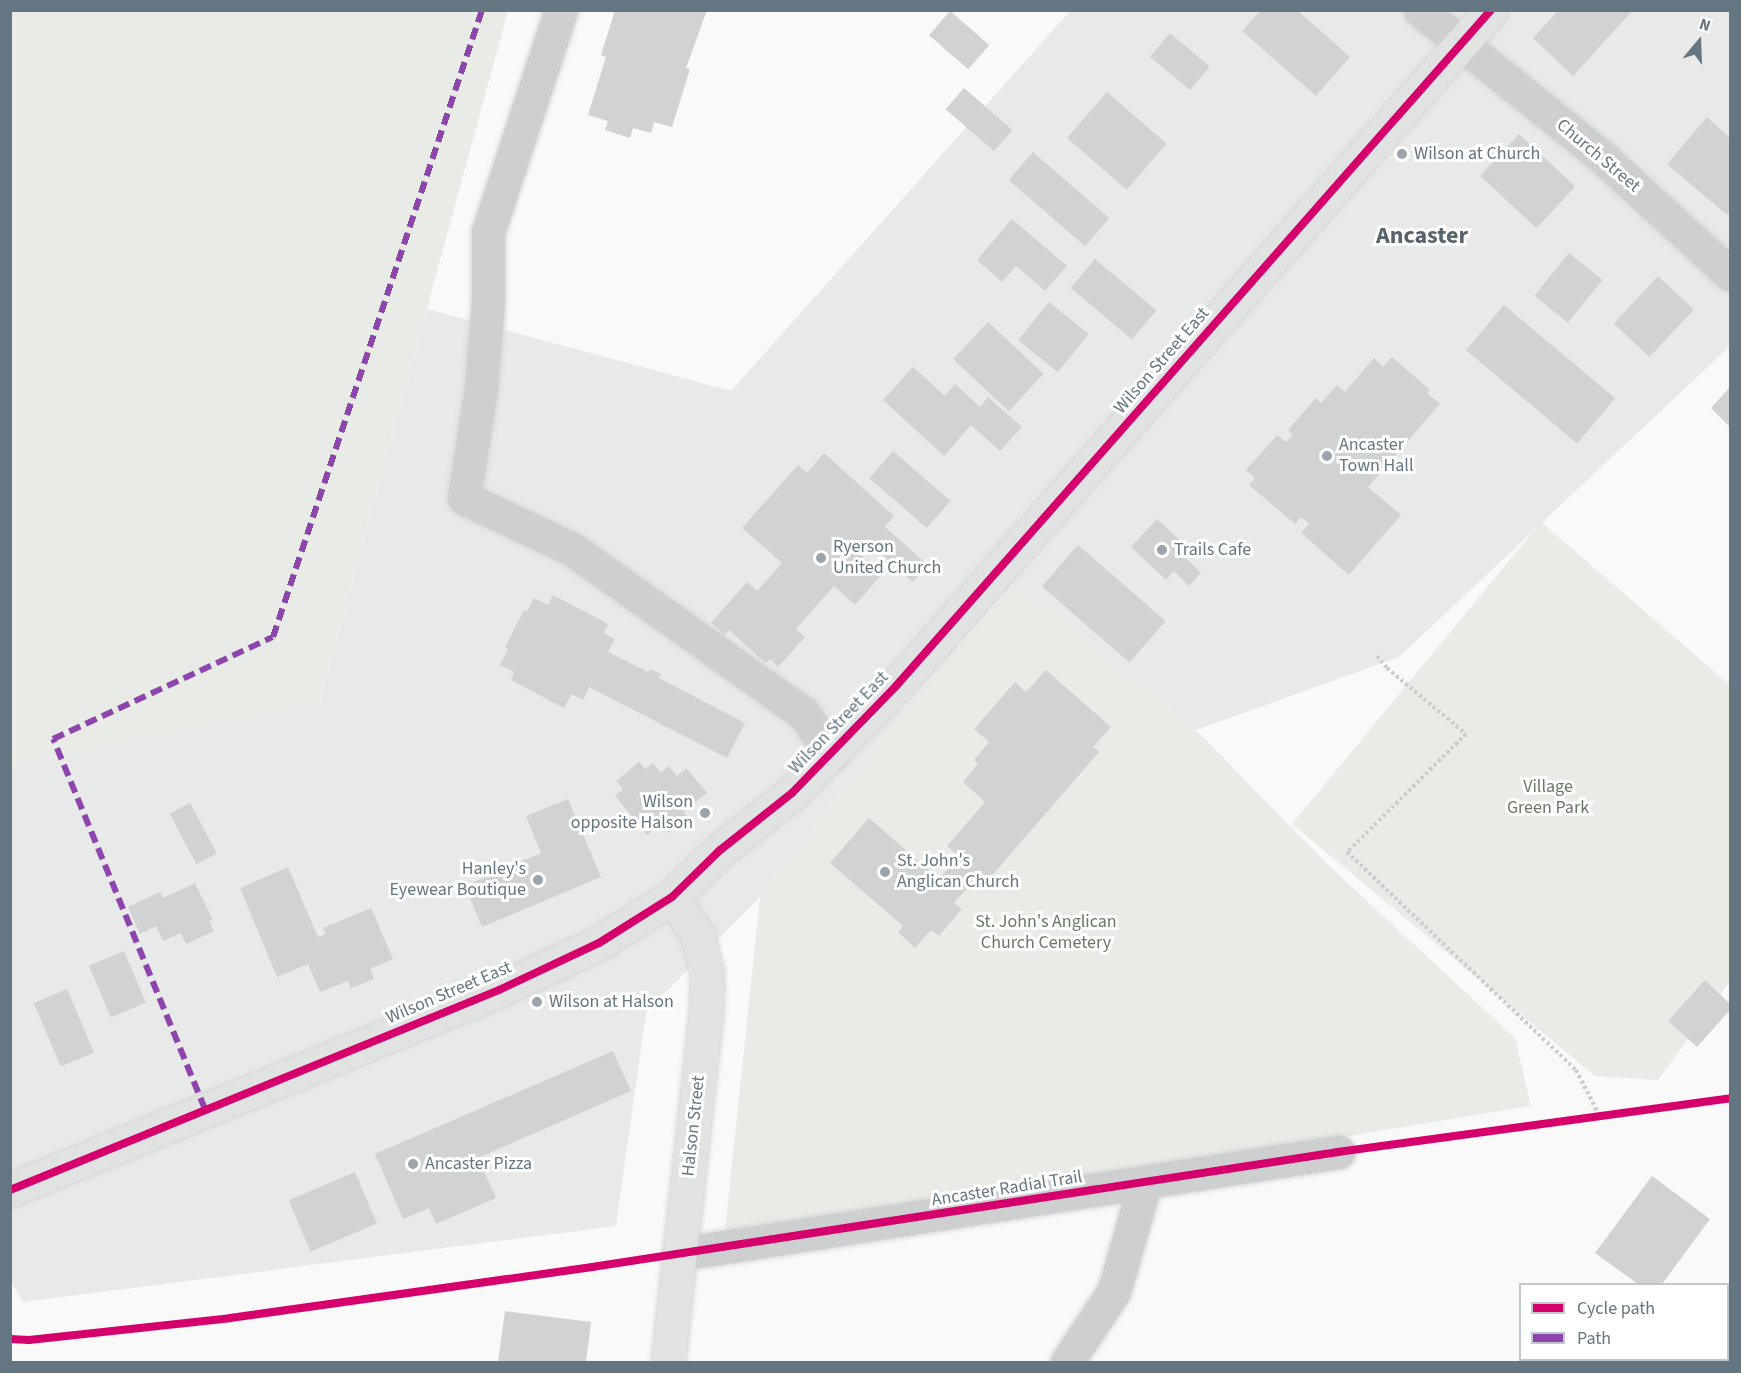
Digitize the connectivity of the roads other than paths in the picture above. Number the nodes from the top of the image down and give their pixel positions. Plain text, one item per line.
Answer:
1 (561, 10) edge
2 (1420, 10) edge
3 (1491, 10) edge
4 (1461, 44) junction
5 (1731, 274) edge
6 (832, 754) junction
7 (672, 897) junction
8 (1338, 1152) dead end
9 (1145, 1183) junction
10 (10, 1190) edge
11 (679, 1254) junction
12 (668, 1362) edge
13 (1067, 1362) edge

1 - 6 street
2 - 4 street, Church Street
3 - 4 main road, Wilson Street East
4 - 5 street, Church Street
4 - 6 main road, Wilson Street East
6 - 7 main road, Wilson Street East
7 - 10 main road, Wilson Street East
7 - 11 main road, Halson Street
8 - 9 street, Ancaster Radial Trail
9 - 11 street, Ancaster Radial Trail
9 - 13 street
11 - 12 main road, Halson Street

